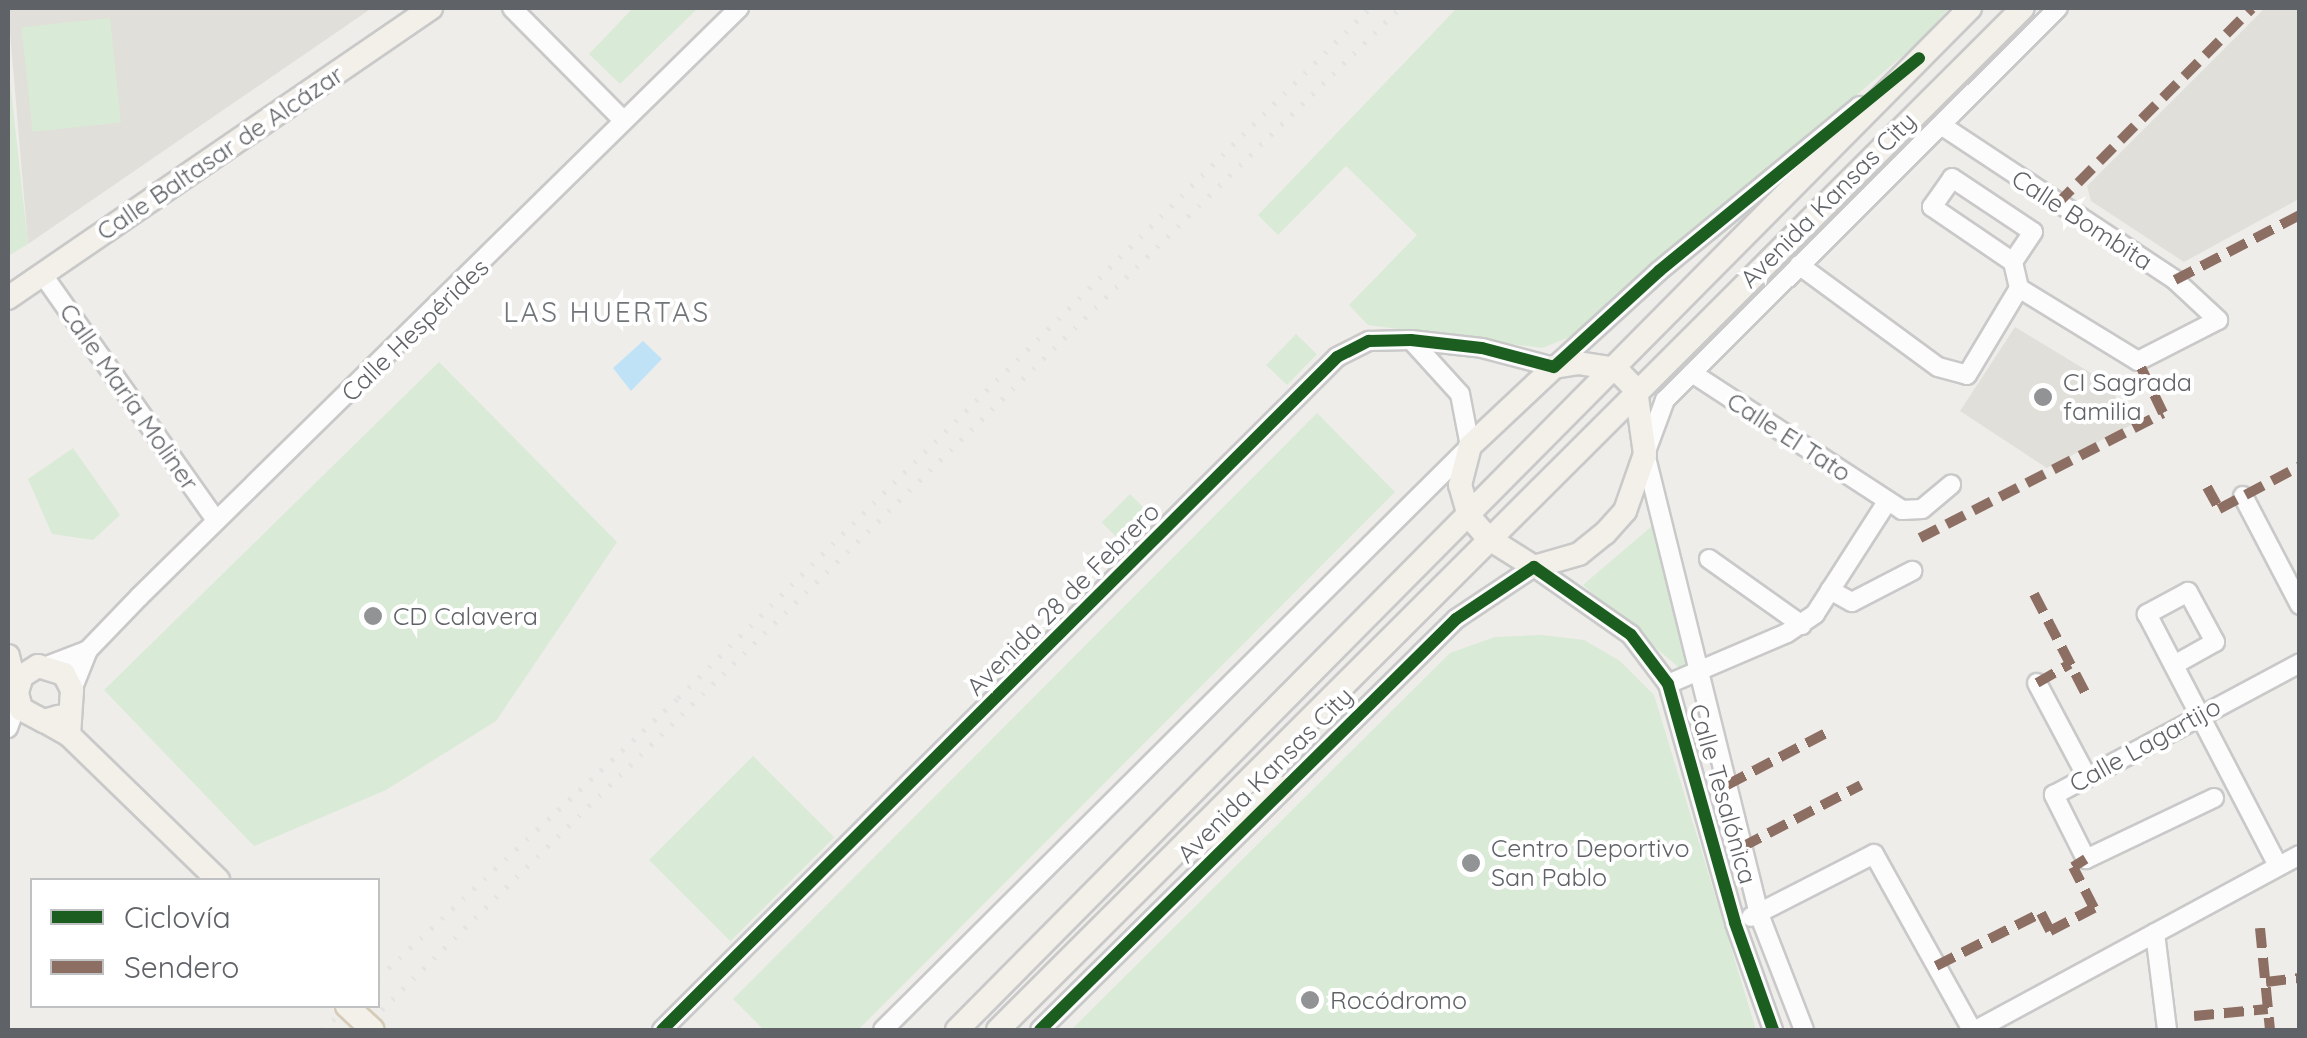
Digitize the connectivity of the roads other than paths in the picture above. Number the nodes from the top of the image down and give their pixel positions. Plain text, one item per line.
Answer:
1 (431, 8) edge
2 (512, 8) edge
3 (739, 8) edge
4 (1970, 8) edge
5 (2023, 8) edge
6 (2058, 8) edge
7 (1919, 58) junction
8 (623, 120) junction
9 (1940, 126) junction
10 (2057, 204) junction
11 (2033, 232) junction
12 (2013, 262) junction
13 (1799, 265) junction
14 (43, 275) junction
15 (2018, 288) junction
16 (8, 298) edge
17 (1411, 340) junction
18 (1554, 367) junction
19 (1616, 369) junction
20 (1692, 373) junction
21 (1636, 390) junction
22 (1470, 446) junction
23 (1645, 454) junction
24 (1951, 485) dead end
25 (2243, 496) dead end
26 (1887, 502) junction
27 (1469, 516) junction
28 (215, 519) junction
29 (1488, 538) junction
30 (1709, 559) dead end
31 (1534, 566) junction
32 (1912, 572) dead end
33 (1830, 590) junction
34 (2300, 605) edge
35 (1802, 625) junction
36 (8, 645) edge
37 (88, 650) junction
38 (8, 656) edge
39 (2300, 663) edge
40 (2174, 665) dead end
41 (44, 666) junction
42 (1699, 673) junction
43 (2037, 683) dead end
44 (1668, 684) junction
45 (72, 695) junction
46 (28, 708) junction
47 (2199, 714) junction
48 (8, 729) edge
49 (69, 735) junction
50 (2087, 777) junction
51 (1282, 788) junction
52 (2214, 798) dead end
53 (2300, 855) edge
54 (1162, 866) junction
55 (2278, 866) junction
56 (216, 878) edge
57 (1759, 914) junction
58 (1735, 923) junction
59 (2155, 933) junction
60 (350, 1008) edge
61 (374, 1030) edge
62 (662, 1030) edge
63 (883, 1030) edge
64 (957, 1030) edge
65 (998, 1030) edge
66 (1040, 1030) edge
67 (1773, 1030) edge
68 (1804, 1030) edge
69 (1974, 1030) edge
70 (2167, 1030) edge

1 - 14 main road, Calle Baltasar de Alcázar
2 - 8 street
3 - 8 street, Calle Hespérides
4 - 7 main road, Avenida Kansas City
5 - 21 main road, Avenida Kansas City
6 - 9 street, Avenida Kansas City
7 - 18 street
7 - 19 main road, Avenida Kansas City
8 - 28 street, Calle Hespérides
9 - 10 street, Calle Bombita
9 - 13 street, Avenida Kansas City
10 - 11 street
10 - 15 street, Calle Bombita
11 - 12 street
11 - 12 street
12 - 15 street
13 - 15 street
13 - 20 street, Avenida Kansas City
14 - 16 main road, Calle Baltasar de Alcázar
14 - 28 street, Calle María Moliner
17 - 18 street, Avenida 28 de Febrero
17 - 22 street
17 - 62 street, Avenida 28 de Febrero
18 - 19 main road
18 - 22 main road
19 - 21 main road
19 - 27 main road, Avenida Kansas City
20 - 23 street, Avenida Kansas City
20 - 26 street, Calle El Tato
21 - 23 main road
21 - 29 main road, Avenida Kansas City
22 - 27 main road
22 - 63 street
23 - 31 main road
23 - 42 street, Calle Tesalónica
24 - 26 street
25 - 34 street
26 - 33 street
27 - 29 main road
27 - 64 main road, Avenida Kansas City
28 - 37 street, Calle Hespérides
29 - 31 main road
29 - 54 main road, Avenida Kansas City
30 - 35 street
31 - 44 street, Calle Tesalónica
31 - 51 street, Avenida Kansas City
32 - 33 street
33 - 35 street
35 - 42 street
36 - 41 main road
37 - 41 street, Calle Hespérides
37 - 45 street, Calle Hespérides
38 - 46 main road
39 - 47 street, Calle Lagartijo
40 - 47 street
41 - 45 main road
41 - 46 main road
42 - 44 street
42 - 57 street, Calle Tesalónica
43 - 50 street
44 - 58 street, Calle Tesalónica
45 - 46 main road
45 - 49 main road
46 - 48 street
46 - 49 main road
47 - 50 street, Calle Lagartijo
47 - 55 street
49 - 56 main road
50 - 52 street, Calle Lagartijo
51 - 54 main road
51 - 66 street, Avenida Kansas City
53 - 55 street
54 - 65 main road, Avenida Kansas City
55 - 59 street
57 - 58 street
57 - 68 street, Calle Tesalónica
57 - 69 street
58 - 67 street, Calle Tesalónica
59 - 69 street
59 - 70 street
60 - 61 main road, bridge

